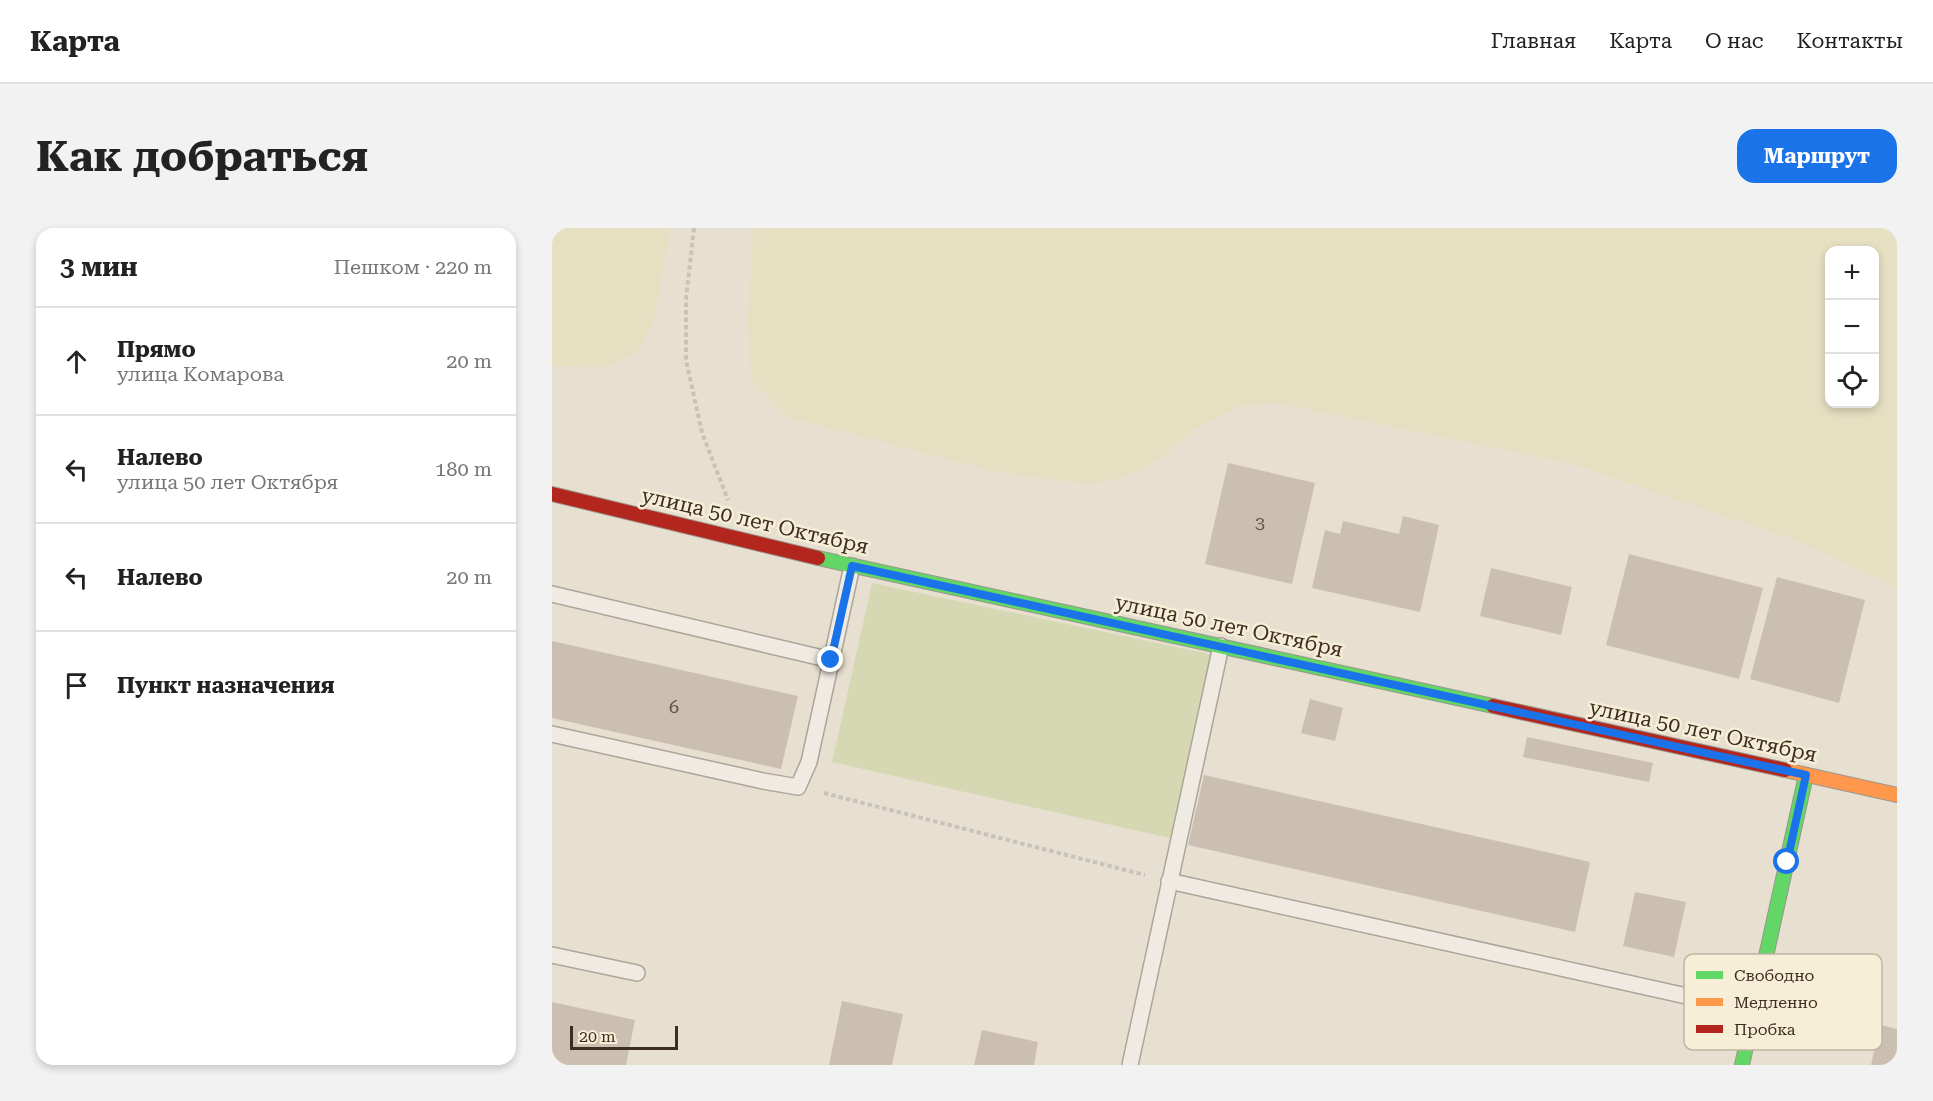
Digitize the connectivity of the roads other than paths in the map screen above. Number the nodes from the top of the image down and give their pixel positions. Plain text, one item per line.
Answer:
1 (552, 494) edge
2 (852, 566) junction
3 (552, 594) edge
4 (1221, 646) junction
5 (831, 660) junction
6 (552, 734) edge
7 (1806, 775) junction
8 (1897, 795) edge
9 (1169, 881) junction
10 (1767, 954) edge
11 (552, 955) edge
12 (637, 973) dead end
13 (1684, 995) edge
14 (1745, 1050) edge
15 (1130, 1065) edge
16 (1742, 1065) edge

1 - 2 street, улица 50 лет Октября
2 - 4 street, улица 50 лет Октября
2 - 5 lane
3 - 5 lane
4 - 7 street, улица 50 лет Октября
4 - 9 lane
5 - 6 lane
7 - 8 street, улица 50 лет Октября
7 - 10 street
9 - 13 lane
9 - 15 lane
11 - 12 lane
14 - 16 street

